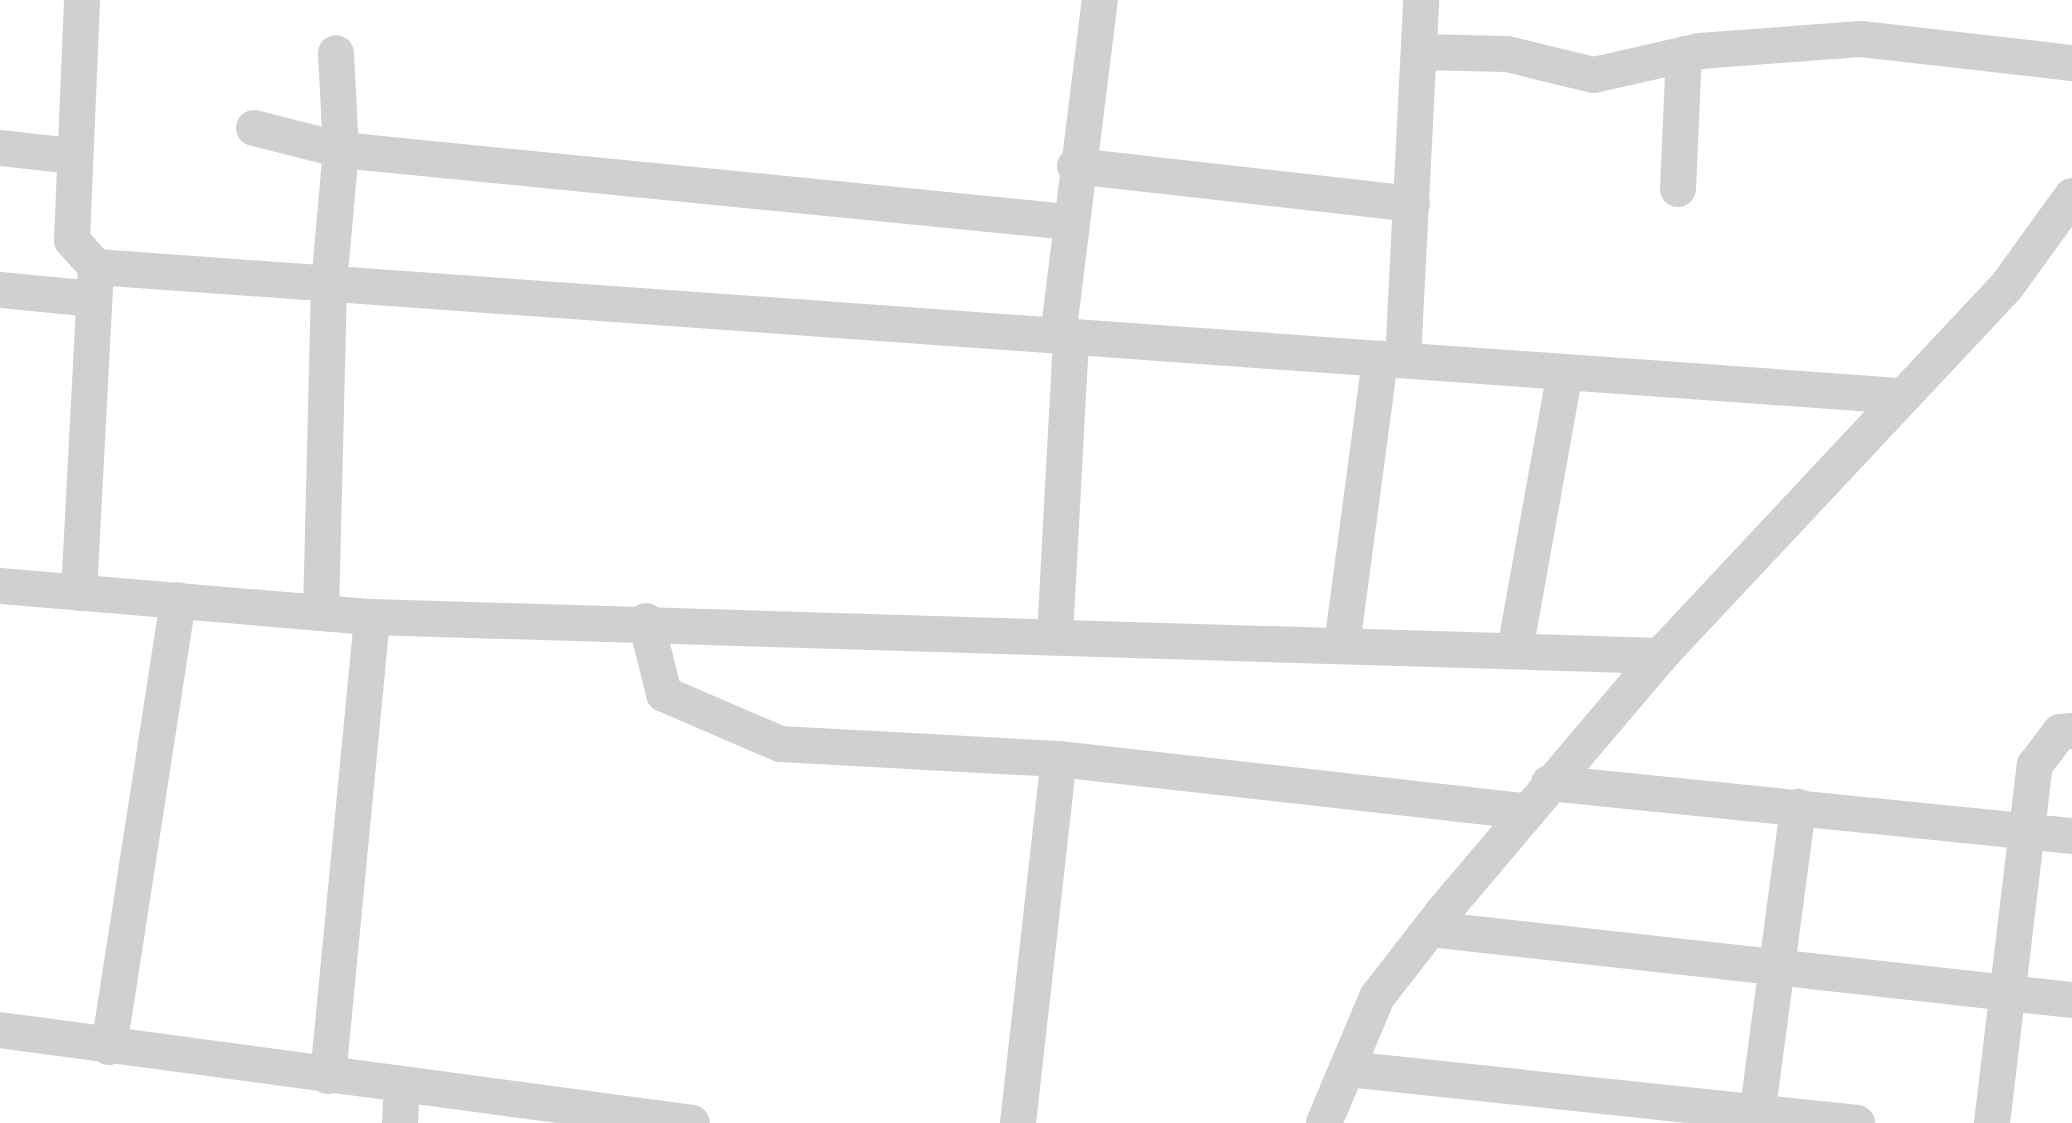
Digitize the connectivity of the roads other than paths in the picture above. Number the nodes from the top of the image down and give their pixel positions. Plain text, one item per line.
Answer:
1 (82, 0) edge
2 (1100, 0) edge
3 (1421, 0) edge
4 (1419, 52) junction
5 (336, 53) dead end
6 (1684, 54) junction
7 (2072, 63) edge
8 (254, 128) dead end
9 (0, 148) edge
10 (341, 150) junction
11 (72, 156) junction
12 (1075, 166) junction
13 (1678, 189) dead end
14 (2072, 196) edge
15 (1412, 204) junction
16 (1069, 222) junction
17 (95, 283) junction
18 (329, 284) junction
19 (0, 290) edge
20 (1065, 336) junction
21 (1392, 359) junction
22 (1565, 372) junction
23 (1901, 396) junction
24 (0, 586) edge
25 (79, 593) junction
26 (178, 600) junction
27 (321, 613) junction
28 (372, 617) junction
29 (646, 621) junction
30 (1055, 635) junction
31 (1342, 645) junction
32 (1515, 650) junction
33 (1660, 656) junction
34 (2072, 731) edge
35 (1059, 759) junction
36 (1549, 783) junction
37 (1798, 807) junction
38 (1525, 811) junction
39 (2030, 829) junction
40 (2072, 836) edge
41 (1430, 929) junction
42 (1778, 966) junction
43 (2010, 991) junction
44 (2072, 1000) edge
45 (0, 1030) edge
46 (109, 1047) junction
47 (1347, 1069) junction
48 (328, 1076) junction
49 (402, 1085) junction
50 (1757, 1118) edge
51 (400, 1123) edge
52 (692, 1123) edge
53 (1018, 1123) edge
54 (1324, 1123) edge
55 (1857, 1123) edge
56 (1992, 1123) edge

1 - 11 street
2 - 12 street
3 - 4 street
4 - 6 street
4 - 15 street
5 - 10 street
6 - 7 street
6 - 13 street
8 - 10 street
9 - 11 street
10 - 16 street
10 - 18 street
11 - 17 street
12 - 15 street
12 - 16 street
14 - 23 street
15 - 21 street
16 - 20 street
17 - 18 street
17 - 19 street
17 - 25 street
18 - 20 street
18 - 27 street
20 - 21 street
20 - 30 street
21 - 22 street
21 - 31 street
22 - 23 street
22 - 32 street
23 - 33 street
24 - 25 street
25 - 26 street
26 - 27 street
26 - 46 street
27 - 28 street
28 - 29 street
28 - 48 street
29 - 30 street
29 - 35 street
30 - 31 street
31 - 32 street
32 - 33 street
33 - 36 street
34 - 39 street
35 - 38 street
35 - 53 street
36 - 37 street
36 - 38 street
37 - 39 street
37 - 42 street
38 - 41 street
39 - 40 street
39 - 43 street
41 - 42 street
41 - 47 street
42 - 43 street
42 - 50 street
43 - 44 street
43 - 56 street
45 - 46 street
46 - 48 street
47 - 50 street
47 - 54 street
48 - 49 street
49 - 51 street
49 - 52 street
50 - 55 street

